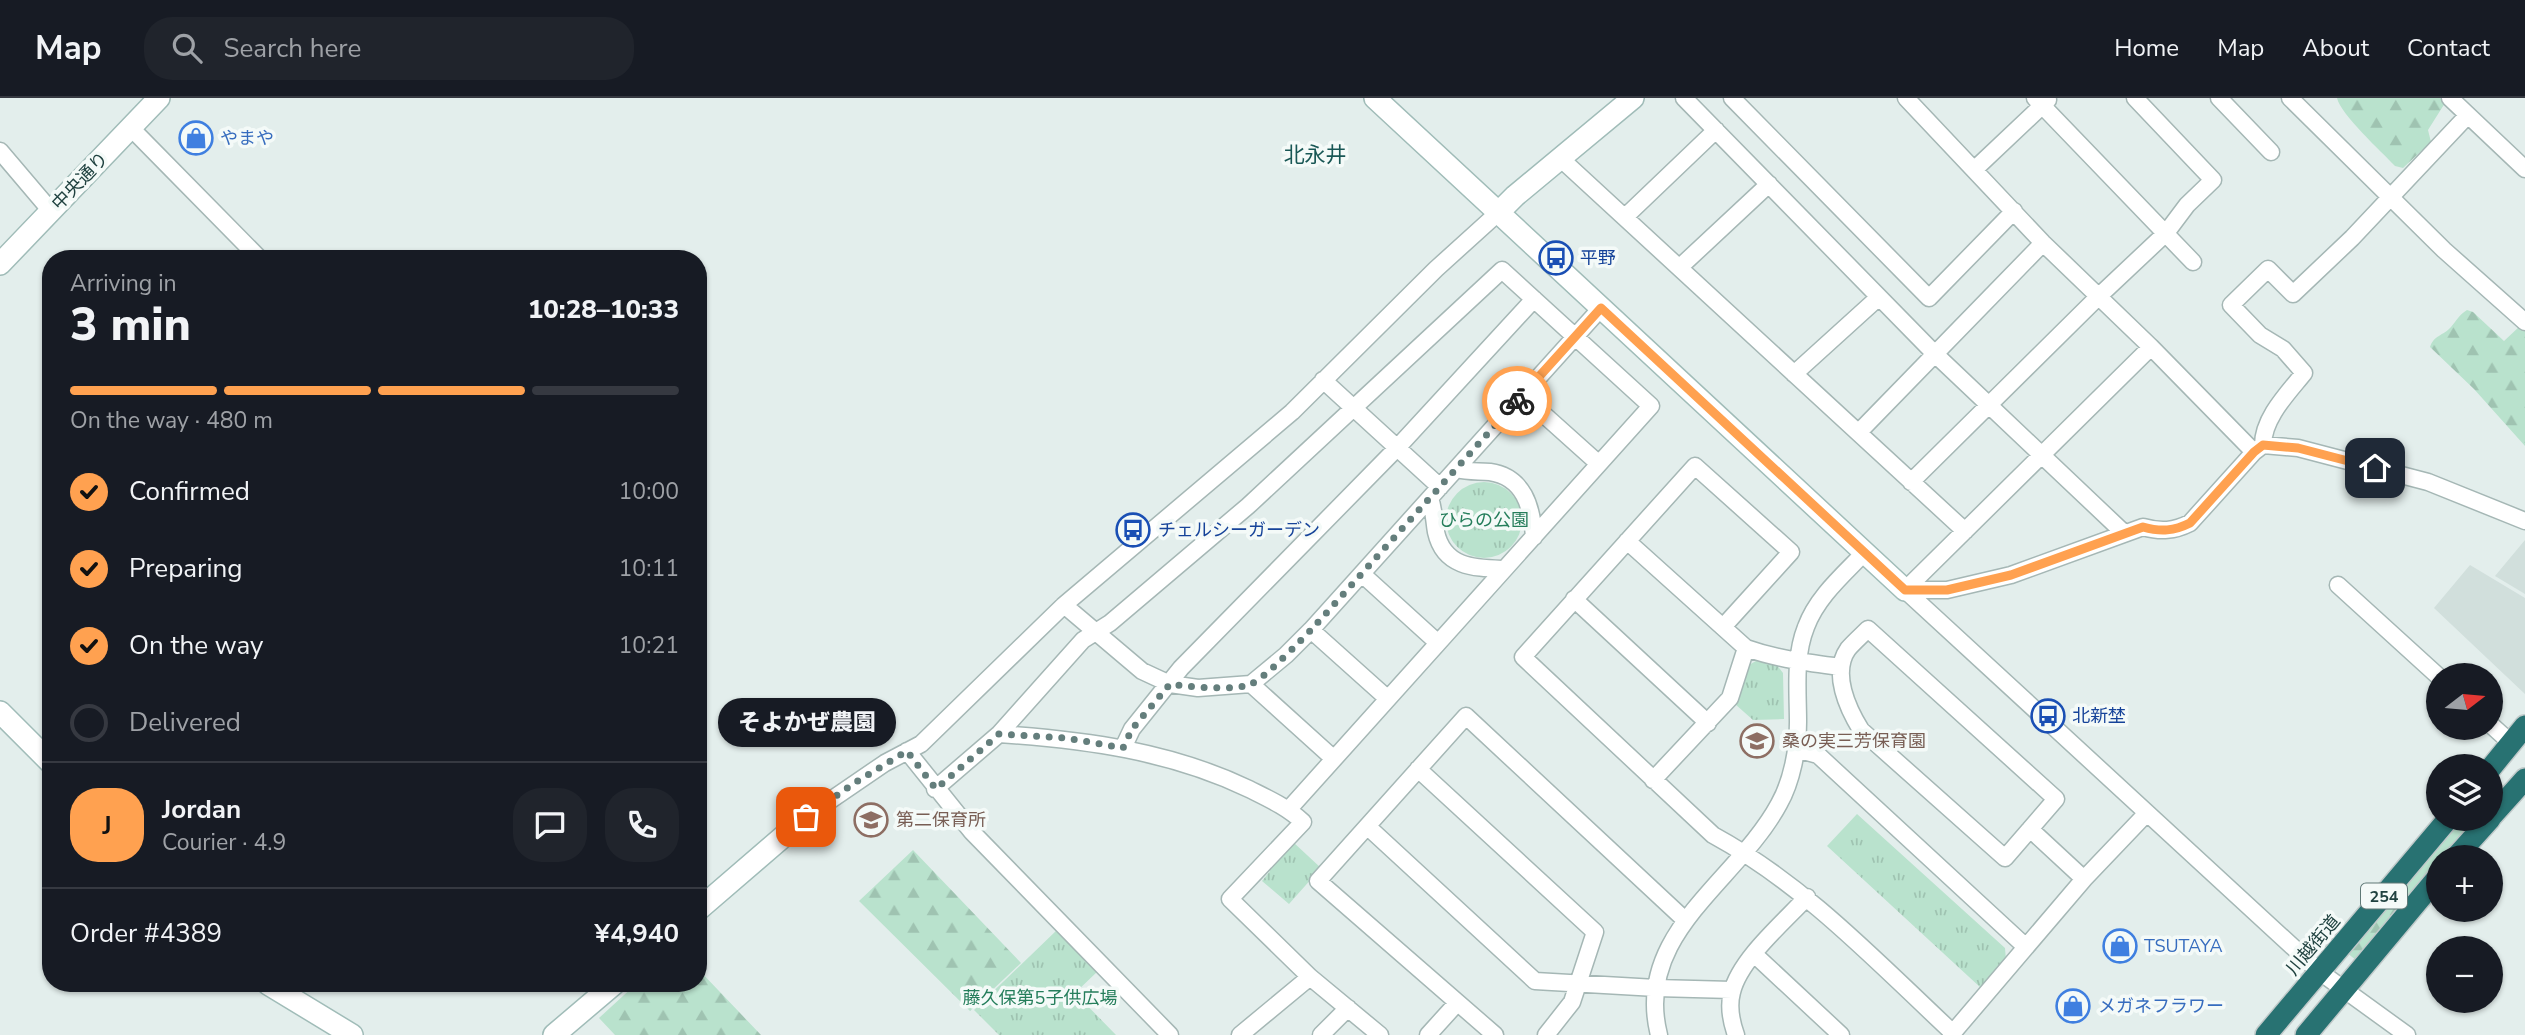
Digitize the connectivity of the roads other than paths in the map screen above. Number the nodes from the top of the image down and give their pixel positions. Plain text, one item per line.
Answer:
1 (159, 98) edge
2 (1376, 98) edge
3 (1633, 98) edge
4 (1684, 98) edge
5 (1732, 98) edge
6 (1906, 98) edge
7 (2135, 98) edge
8 (2219, 98) edge
9 (2290, 98) edge
10 (2450, 98) edge
11 (2042, 100) edge
12 (2468, 115) junction
13 (131, 128) junction
14 (1716, 131) junction
15 (0, 151) edge
16 (2271, 152) dead end
17 (1560, 158) junction
18 (1975, 169) junction
19 (2525, 169) edge
20 (1769, 184) junction
21 (2389, 197) junction
22 (51, 211) junction
23 (2014, 211) junction
24 (1499, 212) junction
25 (1626, 216) junction
26 (2166, 233) junction
27 (2043, 243) junction
28 (251, 250) edge
29 (2193, 262) dead end
30 (0, 264) edge
31 (1680, 268) junction
32 (2098, 297) junction
33 (1880, 298) junction
34 (1534, 299) junction
35 (1601, 308) junction
36 (2525, 322) edge
37 (1575, 337) junction
38 (2151, 347) junction
39 (1935, 354) junction
40 (1794, 374) junction
41 (1323, 380) junction
42 (1522, 395) junction
43 (1989, 406) junction
44 (1354, 408) junction
45 (1859, 432) junction
46 (1397, 448) junction
47 (2259, 449) junction
48 (2042, 456) junction
49 (1599, 464) junction
50 (1456, 469) junction
51 (1912, 482) junction
52 (1435, 492) junction
53 (2525, 521) edge
54 (1965, 531) junction
55 (2124, 533) junction
56 (1534, 537) junction
57 (1628, 541) junction
58 (1865, 552) junction
59 (1504, 569) junction
60 (1362, 574) junction
61 (2338, 586) dead end
62 (1905, 590) junction
63 (1574, 599) junction
64 (1064, 605) junction
65 (1723, 627) junction
66 (1311, 630) junction
67 (1095, 632) junction
68 (1438, 643) junction
69 (1746, 648) junction
70 (1799, 662) junction
71 (2426, 665) edge
72 (1841, 667) junction
73 (1170, 684) junction
74 (1251, 684) junction
75 (1388, 699) junction
76 (0, 712) edge
77 (1709, 723) junction
78 (2525, 726) edge
79 (999, 734) junction
80 (2503, 736) edge
81 (2511, 743) junction
82 (1123, 748) junction
83 (1796, 749) junction
84 (907, 751) junction
85 (42, 754) edge
86 (2502, 754) edge
87 (1334, 759) junction
88 (1418, 769) junction
89 (2525, 779) edge
90 (1653, 780) junction
91 (936, 789) junction
92 (2503, 804) edge
93 (1289, 809) junction
94 (2146, 814) junction
95 (806, 817) joint
96 (1368, 827) junction
97 (2030, 829) junction
98 (2438, 831) edge
99 (2479, 831) edge
100 (2467, 845) edge
101 (1746, 853) junction
102 (2084, 879) junction
103 (2426, 891) edge
104 (1807, 897) junction
105 (707, 902) edge
106 (1685, 920) junction
107 (2026, 947) junction
108 (1754, 954) junction
109 (2320, 972) junction
110 (1310, 977) junction
111 (1579, 983) junction
112 (1657, 988) junction
113 (1732, 990) junction
114 (2343, 990) junction
115 (281, 992) edge
116 (605, 992) edge
117 (1457, 1003) junction
118 (1348, 1008) junction
119 (1378, 1034) edge
120 (1952, 1034) edge
121 (352, 1035) edge
122 (554, 1035) edge
123 (1170, 1035) edge
124 (1240, 1035) edge
125 (1321, 1035) edge
126 (1429, 1035) edge
127 (1495, 1035) edge
128 (1546, 1035) edge
129 (1659, 1035) edge
130 (1736, 1035) edge
131 (1841, 1035) edge
132 (2266, 1035) edge
133 (2306, 1035) edge
134 (2407, 1035) edge

1 - 13 street, 中央通り
2 - 24 street
3 - 17 street
4 - 14 street
5 - 23 street
6 - 18 street
7 - 26 street
8 - 16 street
9 - 21 street
10 - 12 street
11 - 18 street
11 - 26 street
12 - 19 street
12 - 21 street
13 - 22 street, 中央通り
13 - 28 street
14 - 20 street
14 - 25 street
15 - 22 street
17 - 24 street
17 - 25 street
18 - 23 street
20 - 31 street
20 - 33 street
21 - 36 street
21 - 47 street
22 - 30 street, 中央通り
23 - 27 street
24 - 35 street
24 - 41 street
25 - 31 street
26 - 29 street
26 - 32 street
27 - 32 street
27 - 39 street
31 - 40 street
32 - 38 street
32 - 43 street
33 - 39 street
33 - 40 street
34 - 37 street
34 - 44 street
34 - 46 street
35 - 37 street
35 - 58 street
37 - 42 street
37 - 49 street
38 - 47 street
38 - 48 street
39 - 43 street
39 - 45 street
40 - 45 street
41 - 44 street
41 - 64 street
42 - 49 street
42 - 50 street
43 - 48 street
43 - 51 street
44 - 46 street
44 - 67 street
45 - 51 street
46 - 52 street
46 - 73 street
47 - 53 street
47 - 55 street
48 - 54 street
48 - 55 street
49 - 56 street
50 - 52 street
50 - 56 street
51 - 54 street
52 - 59 street
52 - 60 street
54 - 62 street
55 - 62 street
56 - 59 street
57 - 63 street
57 - 65 street
57 - 65 street
58 - 62 street
58 - 70 street
59 - 68 street
60 - 66 street
60 - 68 street
61 - 71 street
62 - 94 street
63 - 77 street
63 - 90 street
64 - 67 street
64 - 84 street
65 - 69 street
66 - 74 street
66 - 75 street
67 - 73 street
67 - 79 street
68 - 75 street
69 - 70 street
69 - 77 street
70 - 72 street
70 - 83 street
72 - 97 street
72 - 97 street
73 - 74 street
73 - 82 street
74 - 87 street
75 - 87 street
76 - 85 street
77 - 90 street
78 - 81 highway
79 - 82 street
79 - 91 street
80 - 81 street
81 - 86 highway
82 - 93 street
83 - 101 street
83 - 107 street
84 - 91 street
84 - 95 street
87 - 93 street
88 - 96 street
88 - 106 street
88 - 111 street
89 - 92 highway
90 - 101 street
91 - 123 street
93 - 110 street
94 - 102 street
94 - 109 street
95 - 105 street
96 - 111 street
96 - 117 street
97 - 102 street
98 - 109 highway, 川越街道 / 254
99 - 100 highway
101 - 104 street
101 - 106 street
102 - 107 street
103 - 114 highway, 254
104 - 108 street
104 - 120 street
106 - 112 street
107 - 120 street
108 - 113 street
108 - 131 street
109 - 114 street
109 - 132 highway, 川越街道 / 254
110 - 118 street
110 - 124 street
111 - 112 street
111 - 128 street
112 - 113 street
112 - 129 street
113 - 130 street
114 - 133 highway, 254
114 - 134 street
115 - 121 street
116 - 122 street
117 - 126 street
117 - 127 street
118 - 119 street
118 - 125 street

